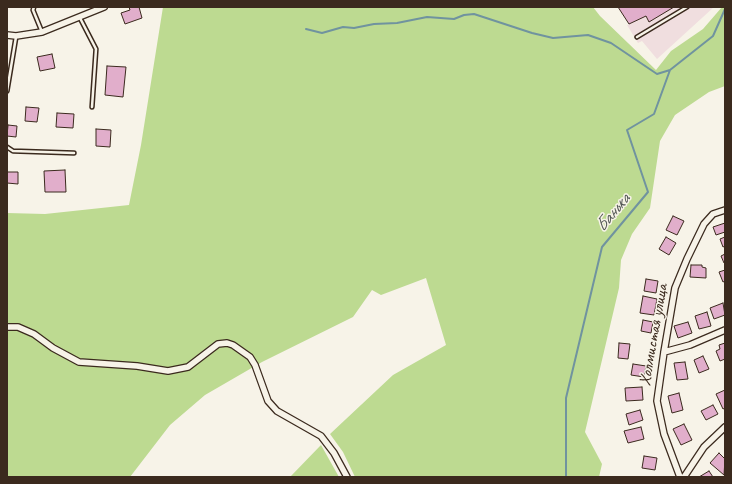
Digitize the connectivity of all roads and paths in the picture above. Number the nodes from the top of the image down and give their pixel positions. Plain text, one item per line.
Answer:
1 (34, 7) edge
2 (104, 7) edge
3 (687, 7) edge
4 (80, 18) junction
5 (42, 32) junction
6 (7, 35) edge
7 (16, 36) junction
8 (637, 37) dead end
9 (7, 91) edge
10 (92, 107) dead end
11 (7, 147) edge
12 (74, 153) dead end
13 (725, 210) edge
14 (7, 327) edge
15 (725, 330) edge
16 (664, 352) junction
17 (725, 427) edge
18 (347, 477) edge
19 (680, 477) edge
20 (684, 477) edge

1 - 5 lane
2 - 4 street
3 - 8 lane
4 - 5 street
4 - 10 lane
5 - 7 street
6 - 7 street
7 - 9 lane
11 - 12 lane
13 - 16 street, Холмистая улица
14 - 18 street
15 - 16 street
16 - 19 street, Холмистая улица
17 - 20 street

